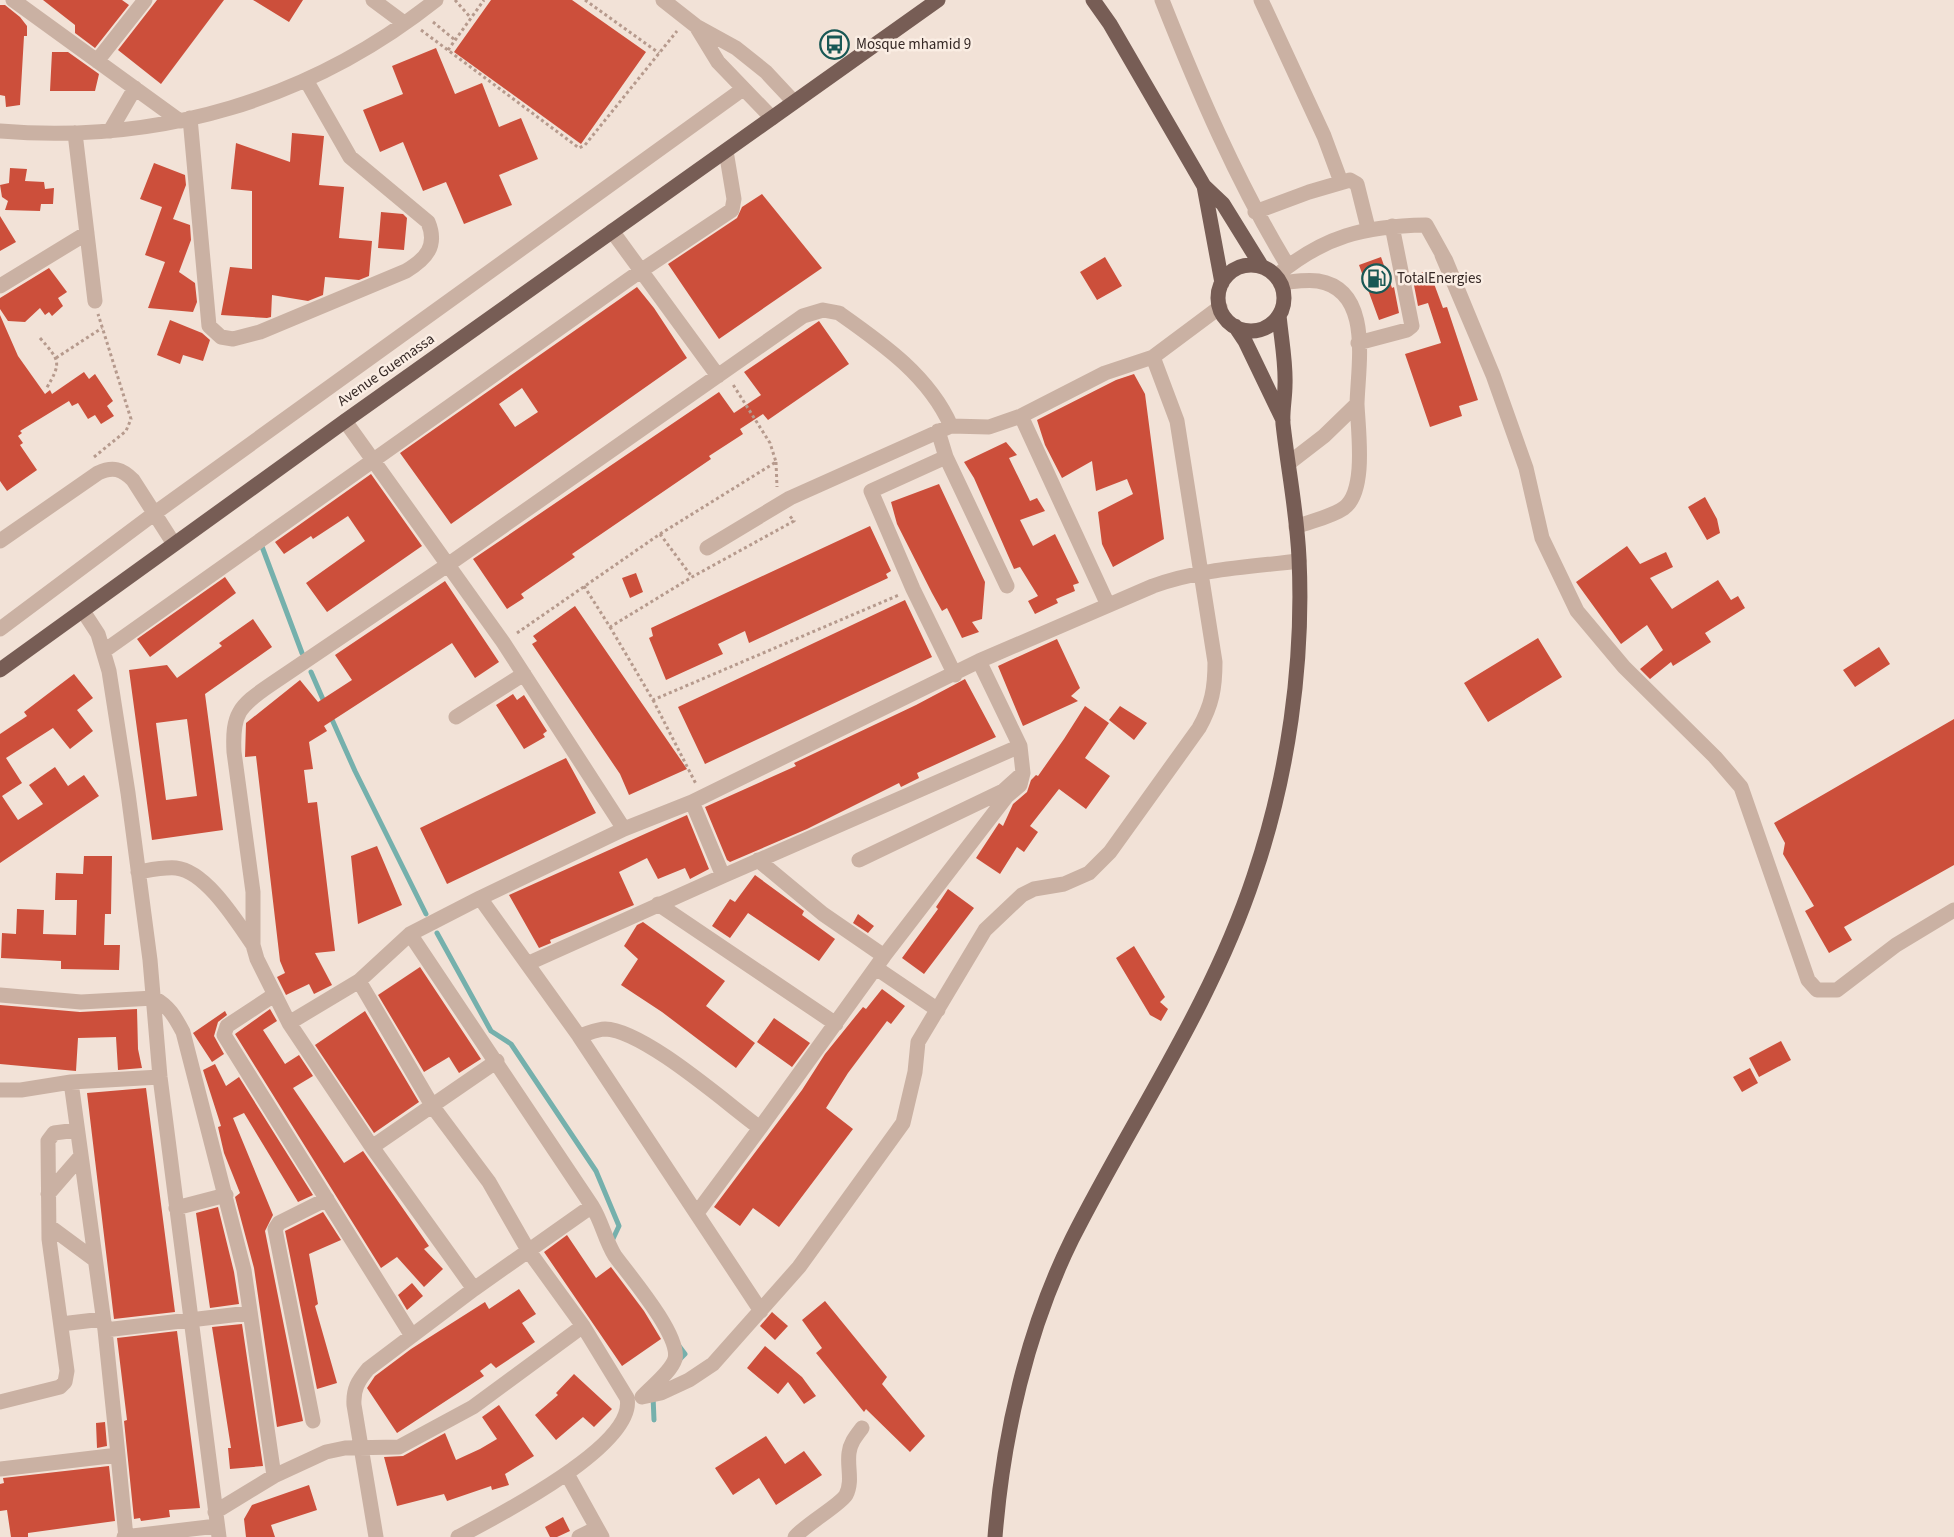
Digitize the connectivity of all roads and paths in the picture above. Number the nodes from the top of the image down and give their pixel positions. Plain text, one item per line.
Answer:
1 (13, 0) edge
2 (373, 0) edge
3 (436, 0) edge
4 (455, 0) edge
5 (484, 0) edge
6 (585, 0) edge
7 (663, 0) edge
8 (938, 0) edge
9 (1093, 0) edge
10 (1162, 0) edge
11 (1261, 0) edge
12 (141, 1) edge
13 (411, 18) junction
14 (471, 18) junction
15 (691, 22) junction
16 (455, 40) junction
17 (447, 50) junction
18 (658, 53) junction
19 (97, 60) junction
20 (306, 80) junction
21 (135, 88) junction
22 (744, 89) junction
23 (794, 102) junction
24 (772, 118) junction
25 (185, 119) junction
26 (0, 131) edge
27 (110, 131) junction
28 (75, 133) junction
29 (726, 151) junction
30 (1341, 182) junction
31 (1204, 186) junction
32 (1255, 212) junction
33 (1392, 226) junction
34 (1368, 228) junction
35 (612, 231) junction
36 (87, 233) junction
37 (1262, 267) junction
38 (642, 270) junction
39 (1281, 275) junction
40 (1222, 283) junction
41 (0, 286) edge
42 (95, 301) joint
43 (1220, 307) junction
44 (1280, 315) junction
45 (1235, 326) junction
46 (102, 328) junction
47 (40, 338) dead end
48 (1358, 343) junction
49 (1152, 357) junction
50 (56, 358) junction
51 (721, 374) junction
52 (46, 389) dead end
53 (1357, 405) junction
54 (1021, 416) junction
55 (345, 420) junction
56 (1283, 420) junction
57 (945, 428) junction
58 (946, 457) junction
59 (375, 459) junction
60 (1289, 463) junction
61 (98, 473) junction
62 (155, 513) junction
63 (1296, 527) junction
64 (660, 534) junction
65 (0, 540) edge
66 (174, 544) junction
67 (707, 548) dead end
68 (1299, 561) junction
69 (449, 564) junction
70 (1202, 572) junction
71 (692, 577) dead end
72 (1007, 586) dead end
73 (913, 589) junction
74 (1108, 605) junction
75 (83, 611) junction
76 (610, 627) dead end
77 (0, 629) edge
78 (503, 642) junction
79 (104, 651) junction
80 (979, 661) junction
81 (0, 670) edge
82 (524, 675) junction
83 (955, 675) junction
84 (653, 700) junction
85 (456, 717) dead end
86 (1020, 746) junction
87 (1023, 773) junction
88 (697, 800) junction
89 (624, 829) junction
90 (758, 860) junction
91 (859, 860) dead end
92 (138, 872) junction
93 (723, 876) junction
94 (480, 898) junction
95 (658, 904) junction
96 (1954, 910) edge
97 (410, 934) junction
98 (253, 945) junction
99 (880, 962) junction
100 (529, 963) junction
101 (359, 981) junction
102 (0, 995) edge
103 (274, 995) junction
104 (154, 999) junction
105 (938, 1010) junction
106 (289, 1023) junction
107 (836, 1024) junction
108 (579, 1036) junction
109 (497, 1061) junction
110 (160, 1077) junction
111 (70, 1082) junction
112 (0, 1090) edge
113 (433, 1107) junction
114 (760, 1128) junction
115 (77, 1130) junction
116 (372, 1147) junction
117 (81, 1156) junction
118 (48, 1194) junction
119 (226, 1195) junction
120 (327, 1199) junction
121 (591, 1206) junction
122 (176, 1208) junction
123 (697, 1214) junction
124 (49, 1226) junction
125 (528, 1250) junction
126 (95, 1260) junction
127 (474, 1289) junction
128 (761, 1311) junction
129 (249, 1313) junction
130 (190, 1320) junction
131 (61, 1324) junction
132 (104, 1325) junction
133 (583, 1326) junction
134 (412, 1336) junction
135 (642, 1397) junction
136 (0, 1402) edge
137 (629, 1407) junction
138 (313, 1421) dead end
139 (862, 1428) dead end
140 (361, 1447) junction
141 (118, 1455) junction
142 (0, 1469) edge
143 (567, 1474) junction
144 (274, 1476) junction
145 (217, 1525) edge
146 (599, 1532) edge
147 (125, 1537) edge
148 (376, 1537) edge
149 (458, 1537) edge
150 (579, 1537) edge
151 (795, 1537) edge
152 (995, 1537) edge

1 - 19 street
2 - 13 street
3 - 13 street
4 - 14 path
5 - 14 path
6 - 18 path
7 - 15 street
8 - 23 main road, Avenue Guemassa
9 - 31 main road
10 - 32 street
11 - 30 street
12 - 19 street
13 - 16 path
13 - 17 path
13 - 20 street
14 - 16 path
15 - 18 path
15 - 22 street
15 - 23 street
16 - 17 path
17 - 18 path
19 - 21 street
20 - 25 street
20 - 25 street
21 - 25 street
21 - 27 street
22 - 24 street
22 - 62 street
23 - 24 main road, Avenue Guemassa
24 - 29 main road, Avenue Guemassa
25 - 27 street
26 - 28 street
27 - 28 street
28 - 36 street
29 - 35 main road, Avenue Guemassa
29 - 38 street
30 - 32 street
30 - 34 street
31 - 37 main road
31 - 40 main road
32 - 39 street
33 - 34 street
33 - 48 street
33 - 96 street
34 - 39 street
35 - 38 street
35 - 55 main road, Avenue Guemassa
36 - 41 street
36 - 42 street
37 - 39 main road
37 - 40 main road
38 - 51 street
38 - 59 street
39 - 44 main road
39 - 48 street
40 - 43 main road
42 - 46 path
43 - 45 main road
43 - 49 street
44 - 45 main road
44 - 56 main road
45 - 56 main road
46 - 50 path
46 - 61 path
47 - 50 path
48 - 53 street
49 - 54 street
49 - 70 street
50 - 52 path
51 - 57 street
51 - 64 path
51 - 69 street
53 - 60 street
53 - 63 street
54 - 57 street
54 - 74 street
55 - 59 street
55 - 66 main road, Avenue Guemassa
56 - 60 main road
57 - 58 street
57 - 67 street
58 - 72 street
58 - 73 street
59 - 69 street
59 - 79 street
60 - 63 main road
61 - 62 street
61 - 65 street
62 - 66 street
62 - 77 street
63 - 68 main road
64 - 71 path
64 - 78 path
66 - 75 main road, Avenue Guemassa
68 - 70 street
68 - 152 main road
69 - 78 street
69 - 98 street
70 - 74 street
70 - 105 street
73 - 83 street
73 - 84 path
74 - 80 street
75 - 79 street
75 - 81 main road, Avenue Guemassa
76 - 84 path
78 - 82 street
79 - 92 street
80 - 83 street
80 - 86 street
82 - 85 street
82 - 89 street
83 - 88 street
84 - 88 path
86 - 87 street
86 - 90 street
87 - 91 street
87 - 99 street
88 - 89 street
88 - 93 street
89 - 94 street
90 - 93 street
90 - 99 street
92 - 98 street
92 - 104 street
93 - 95 street
94 - 97 street
94 - 100 street
95 - 100 street
95 - 107 street
97 - 101 street
97 - 109 street
98 - 103 street
99 - 105 street
99 - 107 street
100 - 108 street
101 - 106 street
101 - 113 street
102 - 104 street
103 - 106 street
103 - 120 street
104 - 110 street
104 - 119 street
105 - 128 street
106 - 116 street
107 - 114 street
108 - 114 street
108 - 123 street
109 - 113 street
109 - 121 street
110 - 111 street
110 - 122 street
111 - 112 street
111 - 115 street
113 - 116 street
113 - 125 street
114 - 123 street
115 - 117 street
115 - 118 street
116 - 127 street
117 - 118 street
117 - 126 street
118 - 124 street
119 - 122 street
119 - 129 street
120 - 134 street
120 - 138 street
121 - 125 street
121 - 135 street
122 - 130 street
123 - 128 street
124 - 126 street
124 - 131 street
125 - 127 street
125 - 133 street
126 - 132 street
127 - 134 street
128 - 135 street
129 - 130 street
129 - 144 street
130 - 132 street
130 - 145 street
131 - 132 street
131 - 136 street
132 - 141 street
133 - 137 street
133 - 140 street
134 - 140 street
135 - 137 street
137 - 143 street
139 - 151 street
140 - 144 street
140 - 148 street
141 - 142 street
141 - 147 street
143 - 146 street
143 - 149 street
144 - 145 street
145 - 147 street
146 - 150 street

